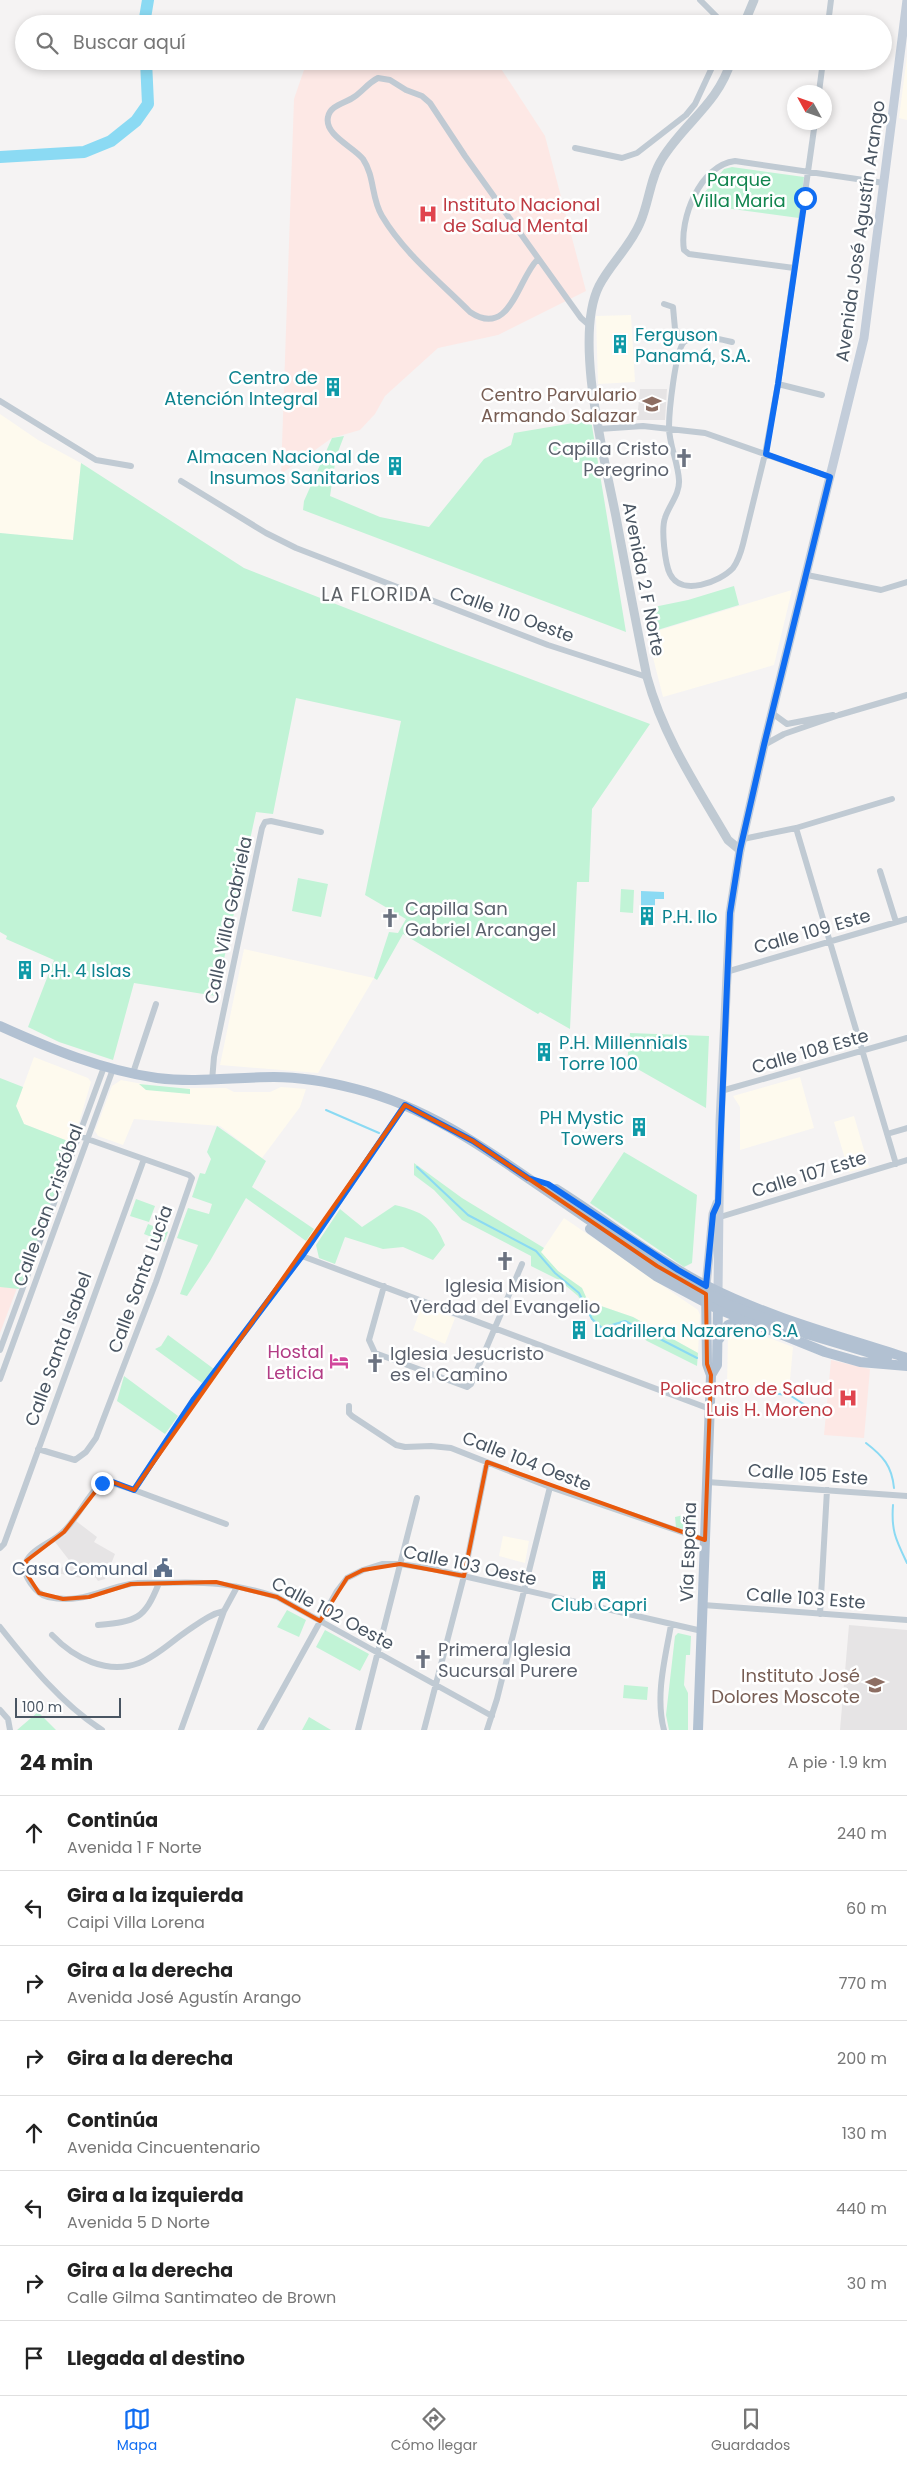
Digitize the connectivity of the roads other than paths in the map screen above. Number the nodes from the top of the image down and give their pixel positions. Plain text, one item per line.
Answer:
1 (700, 0) edge
2 (754, 0) edge
3 (831, 0) edge
4 (906, 0) edge
5 (715, 15) edge
6 (748, 15) edge
7 (829, 15) edge
8 (710, 70) edge
9 (728, 70) edge
10 (822, 70) edge
11 (820, 85) edge
12 (814, 130) edge
13 (575, 148) dead end
14 (809, 172) junction
15 (884, 183) junction
16 (537, 260) junction
17 (794, 268) junction
18 (664, 304) dead end
19 (589, 324) junction
20 (684, 342) junction
21 (732, 342) dead end
22 (778, 384) junction
23 (822, 395) dead end
24 (0, 401) edge
25 (599, 429) junction
26 (669, 429) junction
27 (766, 454) junction
28 (131, 466) dead end
29 (830, 477) junction
30 (180, 481) dead end
31 (807, 575) junction
32 (907, 582) edge
33 (647, 677) junction
34 (907, 695) edge
35 (772, 713) junction
36 (839, 715) junction
37 (764, 745) junction
38 (892, 799) dead end
39 (796, 828) junction
40 (321, 832) dead end
41 (743, 839) junction
42 (740, 850) junction
43 (880, 871) dead end
44 (907, 919) edge
45 (896, 922) junction
46 (831, 941) junction
47 (726, 972) junction
48 (156, 1004) dead end
49 (0, 1026) edge
50 (907, 1038) edge
51 (862, 1051) junction
52 (108, 1068) junction
53 (133, 1073) junction
54 (212, 1081) junction
55 (721, 1091) junction
56 (405, 1105) junction
57 (907, 1128) edge
58 (887, 1134) junction
59 (79, 1136) junction
60 (88, 1140) junction
61 (144, 1159) junction
62 (907, 1160) edge
63 (896, 1164) junction
64 (528, 1178) junction
65 (718, 1203) junction
66 (720, 1217) junction
67 (302, 1256) junction
68 (522, 1264) dead end
69 (384, 1286) junction
70 (706, 1286) junction
71 (718, 1292) junction
72 (706, 1304) junction
73 (718, 1310) junction
74 (742, 1320) junction
75 (494, 1327) junction
76 (717, 1342) junction
77 (0, 1350) edge
78 (907, 1358) edge
79 (907, 1364) edge
80 (711, 1375) junction
81 (0, 1379) edge
82 (349, 1406) dead end
83 (710, 1410) junction
84 (38, 1449) junction
85 (487, 1462) junction
86 (707, 1482) junction
87 (550, 1486) junction
88 (134, 1490) junction
89 (827, 1490) junction
90 (907, 1496) edge
91 (417, 1498) dead end
92 (226, 1524) dead end
93 (705, 1540) junction
94 (0, 1548) edge
95 (400, 1564) junction
96 (464, 1576) junction
97 (159, 1583) junction
98 (237, 1587) junction
99 (524, 1591) junction
100 (703, 1605) junction
101 (224, 1611) junction
102 (820, 1614) junction
103 (907, 1620) edge
104 (320, 1621) junction
105 (98, 1624) dead end
106 (670, 1626) junction
107 (0, 1627) edge
108 (702, 1631) junction
109 (52, 1635) dead end
110 (379, 1653) junction
111 (435, 1684) junction
112 (0, 1710) edge
113 (492, 1716) junction
114 (10, 1730) edge
115 (102, 1730) edge
116 (181, 1730) edge
117 (260, 1730) edge
118 (358, 1730) edge
119 (424, 1730) edge
120 (487, 1730) edge
121 (664, 1730) edge
122 (698, 1730) edge

1 - 5 street
2 - 6 street
3 - 7 street
4 - 15 main road, Avenida José Agustín Arango
8 - 13 street
9 - 19 street, Avenida 2 F Norte
10 - 11 street
12 - 14 street
14 - 15 street
14 - 17 street
14 - 17 street
15 - 29 main road, Avenida José Agustín Arango
16 - 16 street
16 - 19 street
17 - 22 street
18 - 20 street
19 - 25 street, Avenida 2 F Norte
20 - 21 street
20 - 26 street
22 - 23 street
22 - 27 street
24 - 28 street
25 - 26 street
25 - 33 street, Avenida 2 F Norte
26 - 27 street
26 - 27 street
27 - 29 street
29 - 31 main road, Avenida José Agustín Arango
30 - 33 street, Calle 110 Oeste
31 - 32 street
31 - 35 main road, Avenida José Agustín Arango
33 - 42 street, Avenida 2 F Norte
34 - 36 street
35 - 36 street
35 - 37 main road, Avenida José Agustín Arango
36 - 37 street
37 - 41 main road, Avenida José Agustín Arango
38 - 39 street
39 - 41 street
39 - 46 street
40 - 54 street, Calle Villa Gabriela
41 - 42 main road, Avenida José Agustín Arango
42 - 47 main road, Avenida José Agustín Arango
43 - 45 street
44 - 45 street, Calle 109 Este
45 - 46 street, Calle 109 Este
46 - 47 street, Calle 109 Este
46 - 51 street
47 - 55 main road, Avenida José Agustín Arango
48 - 53 street
49 - 52 main road
50 - 51 street, Calle 108 Este
51 - 55 street, Calle 108 Este
51 - 58 street
52 - 53 main road
52 - 59 street, Calle San Cristóbal
52 - 60 street, Calle San Cristóbal
53 - 54 main road
54 - 56 main road
55 - 65 main road, Avenida José Agustín Arango
56 - 64 main road
56 - 67 street
57 - 58 street
58 - 63 street
59 - 60 street, Calle Santa Lucía
59 - 77 street, Calle San Cristóbal
60 - 61 street, Calle Santa Lucía
60 - 81 street, Calle San Cristóbal
61 - 84 street, Calle Santa Isabel
61 - 84 street, Calle Santa Lucía
62 - 63 street, Calle 107 Este
63 - 66 street, Calle 107 Este
64 - 70 main road
64 - 72 main road
64 - 79 main road, bridge
65 - 66 main road, Avenida José Agustín Arango
65 - 70 main road, Avenida José Agustín Arango
66 - 71 main road, Avenida José Agustín Arango
67 - 69 street
67 - 88 street
68 - 75 street
69 - 75 street
69 - 75 street
70 - 71 main road
70 - 72 main road, Vía España
71 - 73 main road, Vía España
71 - 78 main road
72 - 73 main road
72 - 80 main road, Vía España
73 - 74 main road
73 - 76 main road, Vía España
74 - 76 main road
74 - 79 main road
75 - 83 street
76 - 80 main road, Vía España
80 - 83 main road, Vía España
82 - 85 street, Calle 104 Oeste
83 - 86 main road, Vía España
84 - 94 street, Calle Santa Isabel
85 - 87 street, Calle 104 Oeste
85 - 96 street
86 - 89 street, Calle 105 Este
86 - 93 main road, Vía España
87 - 93 street, Calle 104 Oeste
87 - 99 street
88 - 92 street
88 - 97 street, Calle 102 Oeste
89 - 90 street, Calle 105 Este
89 - 102 street
91 - 95 street
93 - 100 main road, Vía España
95 - 96 street, Calle 103 Oeste
95 - 104 street, Calle 103 Oeste
95 - 110 street
96 - 99 street, Calle 103 Oeste
96 - 111 street
97 - 98 street, Calle 102 Oeste
97 - 105 street
98 - 101 street
98 - 104 street, Calle 102 Oeste
99 - 106 street, Calle 103 Oeste
99 - 113 street
100 - 102 street, Calle 103 Este
100 - 108 main road, Vía España
101 - 109 street
101 - 116 street
102 - 103 street, Calle 103 Este
104 - 110 street, Calle 102 Oeste
104 - 117 street, Calle 103 Oeste
106 - 108 street, Calle 103 Oeste
106 - 121 street
107 - 115 street
108 - 122 main road, Vía España
110 - 111 street, Calle 102 Oeste
110 - 118 street
111 - 113 street, Calle 102 Oeste
111 - 119 street
112 - 114 street
113 - 120 street

